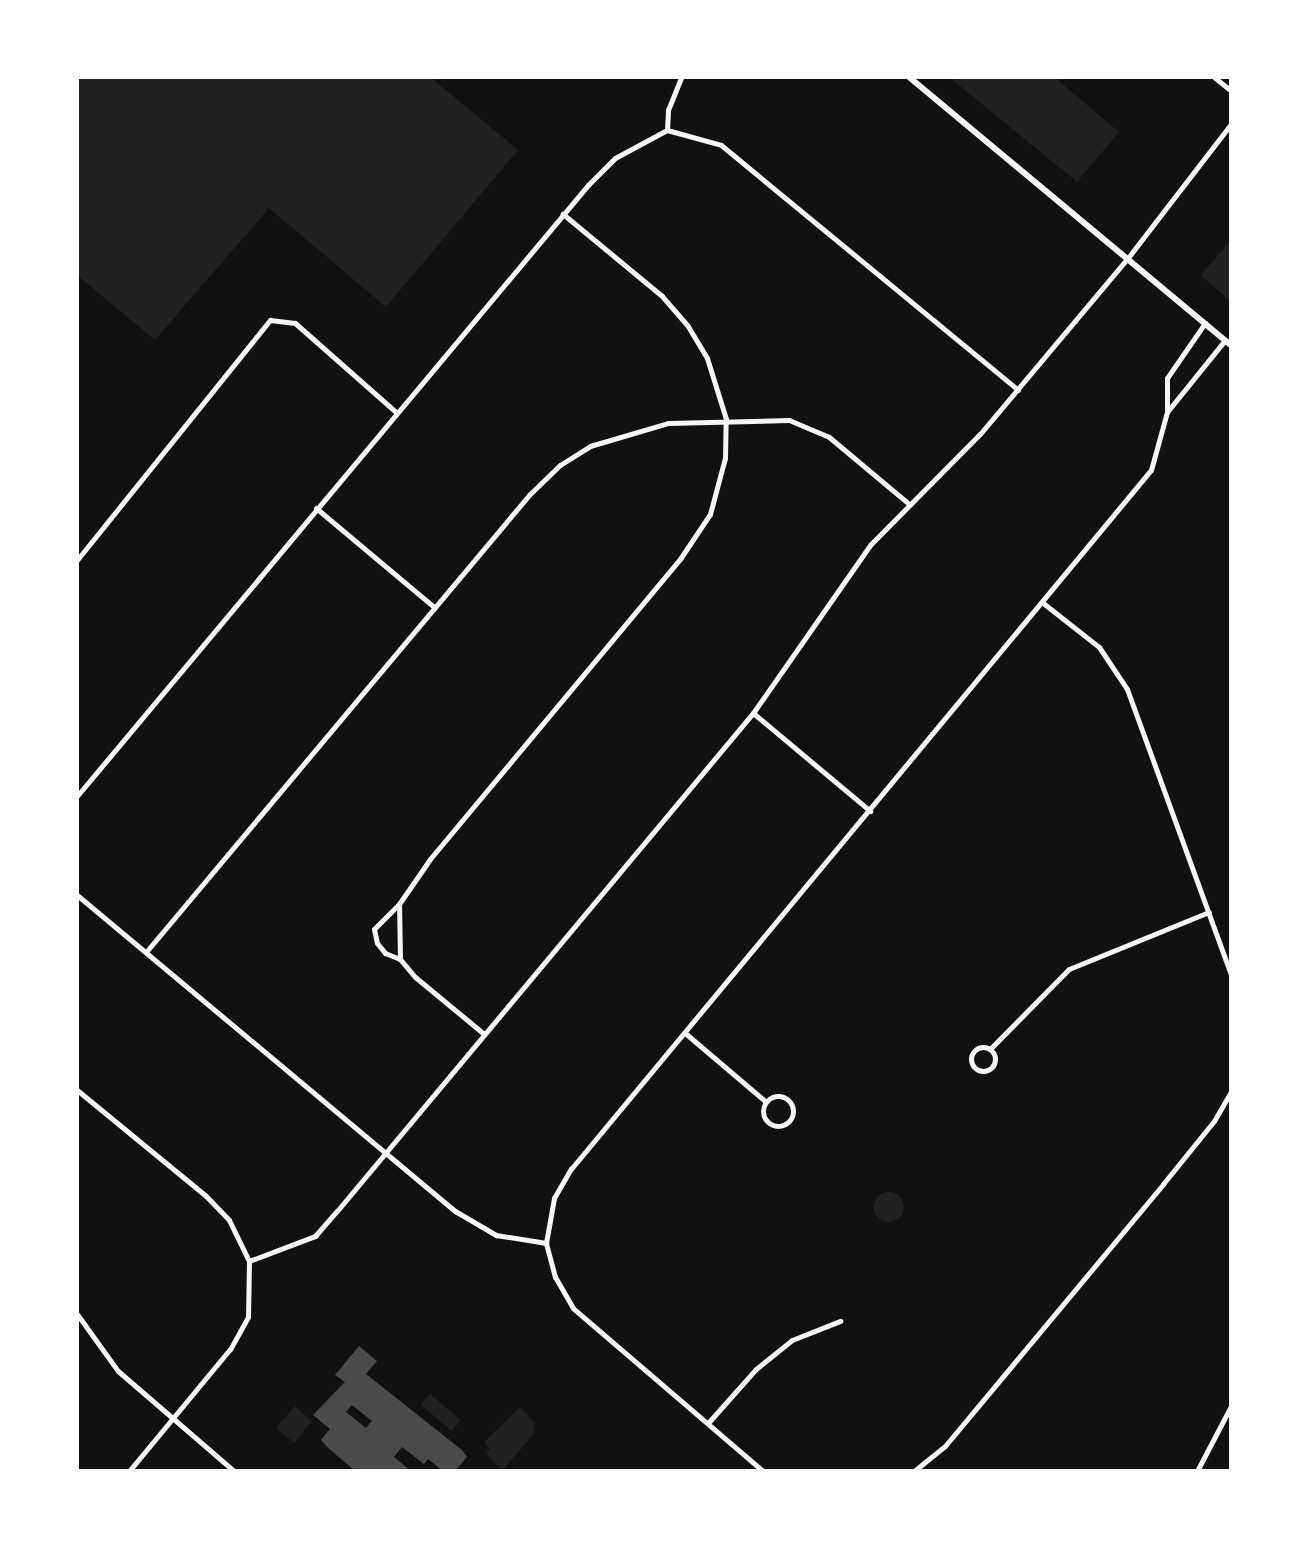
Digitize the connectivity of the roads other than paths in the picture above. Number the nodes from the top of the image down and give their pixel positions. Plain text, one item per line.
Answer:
1 (681, 77) edge
2 (909, 77) edge
3 (1214, 77) edge
4 (1231, 91) edge
5 (1230, 128) edge
6 (667, 130) junction
7 (563, 214) junction
8 (1127, 259) junction
9 (1205, 324) junction
10 (1225, 340) junction
11 (1231, 345) edge
12 (1018, 390) junction
13 (396, 412) junction
14 (1167, 412) junction
15 (726, 419) junction
16 (908, 503) junction
17 (316, 508) junction
18 (77, 561) edge
19 (1043, 603) junction
20 (435, 608) junction
21 (753, 713) junction
22 (77, 796) edge
23 (870, 811) junction
24 (77, 895) edge
25 (399, 904) junction
26 (1209, 912) junction
27 (146, 952) junction
28 (400, 959) junction
29 (1231, 975) edge
30 (685, 1033) junction
31 (484, 1034) junction
32 (990, 1049) junction
33 (77, 1090) edge
34 (1231, 1092) edge
35 (766, 1102) junction
36 (386, 1152) junction
37 (546, 1243) junction
38 (249, 1261) junction
39 (77, 1314) edge
40 (840, 1321) dead end
41 (1231, 1406) edge
42 (172, 1420) junction
43 (708, 1423) junction
44 (129, 1471) edge
45 (234, 1471) edge
46 (763, 1471) edge
47 (914, 1471) edge
48 (1197, 1471) edge

1 - 6 street
2 - 8 street
3 - 4 street
5 - 8 street
6 - 7 street
6 - 12 street
7 - 13 street
7 - 15 street
8 - 9 street
8 - 12 street
9 - 10 street
9 - 14 street
10 - 11 street
10 - 14 street
12 - 16 street
13 - 17 street
13 - 18 street
14 - 19 street
15 - 16 street
15 - 20 street
15 - 25 street
16 - 21 street
17 - 20 street
17 - 22 street
19 - 23 street
19 - 26 street
20 - 27 street
21 - 23 street
21 - 31 street
23 - 30 street
24 - 27 street
25 - 28 street
25 - 28 street
26 - 29 street
26 - 32 street
27 - 36 street
28 - 31 street
30 - 35 street
30 - 37 street
31 - 36 street
32 - 32 street
33 - 38 street
34 - 47 street
35 - 35 street
36 - 37 street
36 - 38 street
37 - 43 street
38 - 42 street
39 - 42 street
40 - 43 street
41 - 48 street
42 - 44 street
42 - 45 street
43 - 46 street

